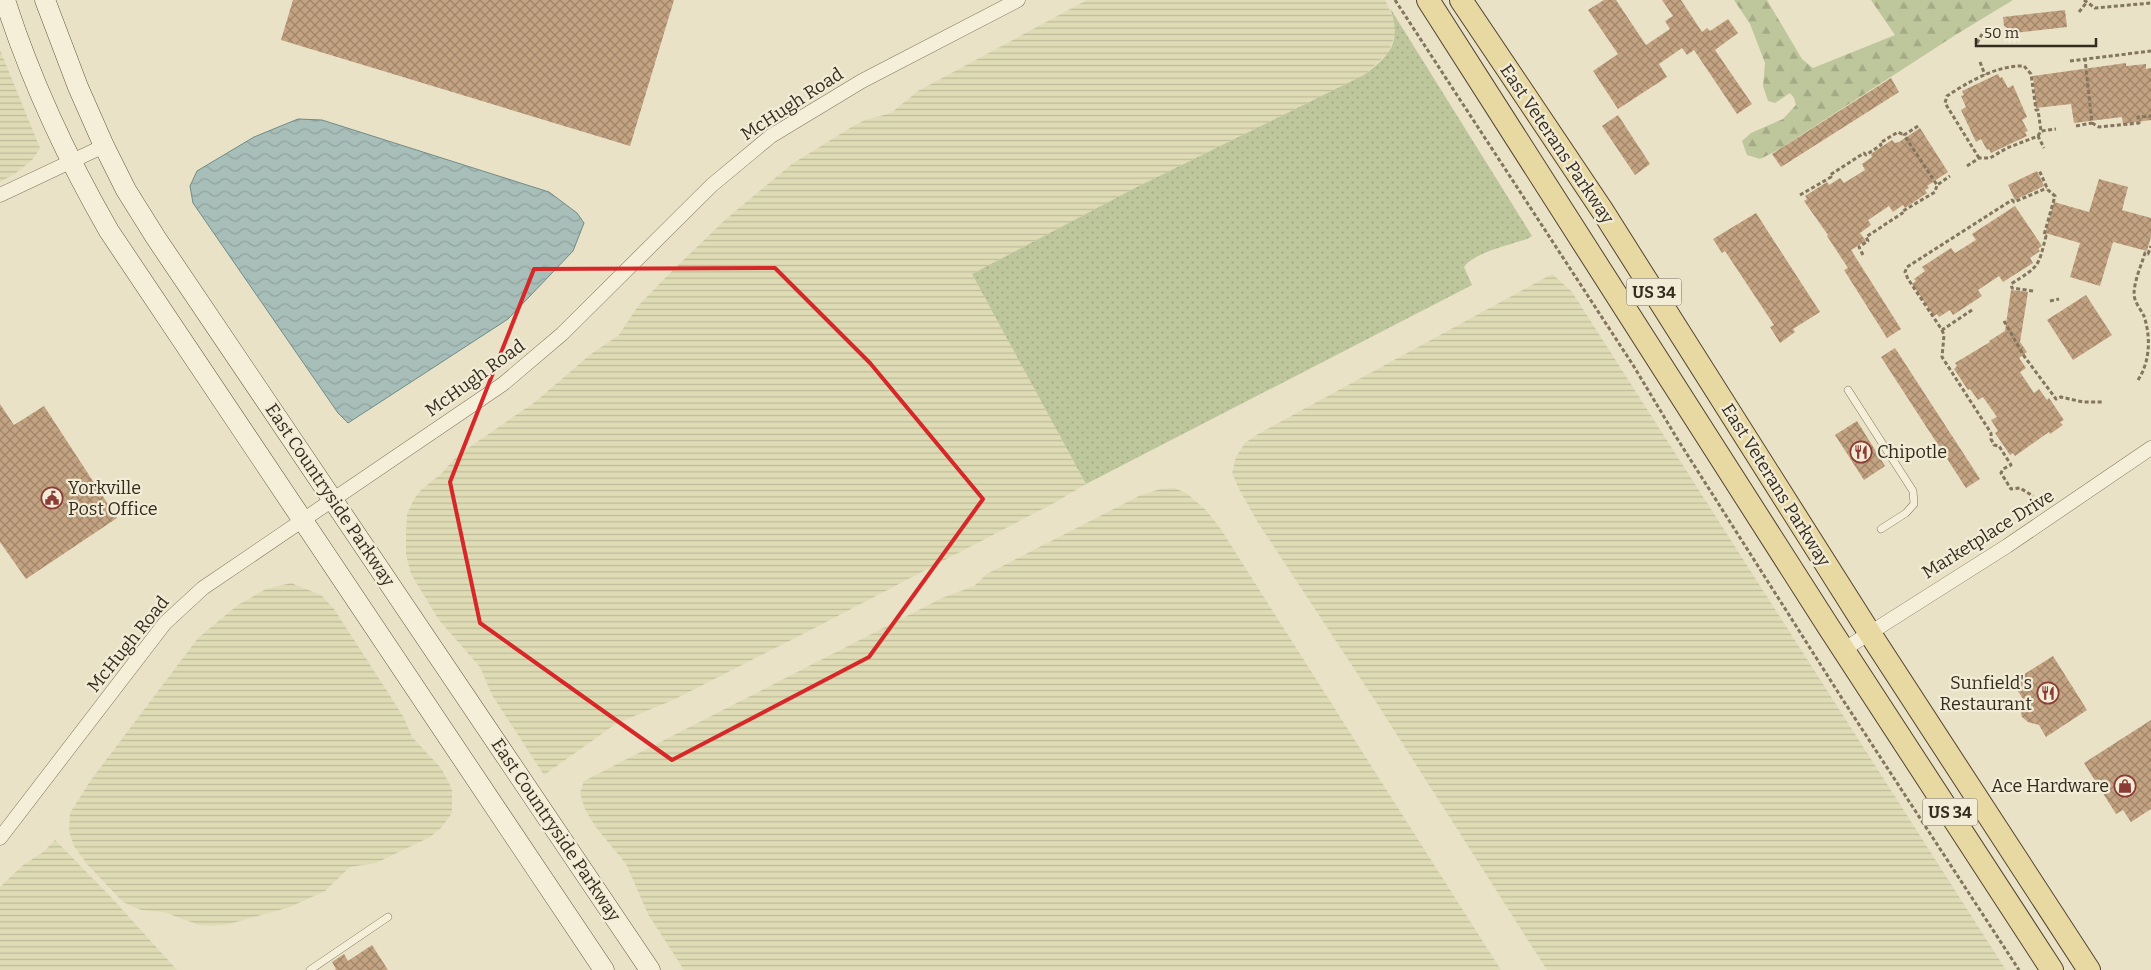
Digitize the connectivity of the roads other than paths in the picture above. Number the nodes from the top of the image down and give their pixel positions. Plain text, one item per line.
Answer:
1 (5, 0) edge
2 (45, 0) edge
3 (1018, 0) edge
4 (1428, 0) edge
5 (1461, 0) edge
6 (104, 146) junction
7 (71, 160) junction
8 (0, 195) edge
9 (1848, 390) dead end
10 (2151, 448) edge
11 (333, 500) junction
12 (302, 520) junction
13 (1881, 529) dead end
14 (1869, 632) junction
15 (1843, 650) junction
16 (0, 838) edge
17 (388, 917) dead end
18 (310, 970) edge
19 (604, 970) edge
20 (650, 970) edge
21 (2052, 970) edge
22 (2089, 970) edge

1 - 7 street, East Countryside Parkway
2 - 6 street, East Countryside Parkway
3 - 11 street, McHugh Road
4 - 15 main road, East Veterans Parkway / US 34
5 - 14 main road, East Veterans Parkway / US 34
6 - 7 street
6 - 11 street, East Countryside Parkway
7 - 8 street
7 - 12 street, East Countryside Parkway
9 - 13 lane
10 - 14 street, Marketplace Drive
11 - 12 street, McHugh Road
11 - 20 street, East Countryside Parkway
12 - 16 street, McHugh Road
12 - 19 street, East Countryside Parkway
14 - 15 street, Marketplace Drive
14 - 22 main road, East Veterans Parkway / US 34
15 - 21 main road, East Veterans Parkway / US 34
17 - 18 lane

